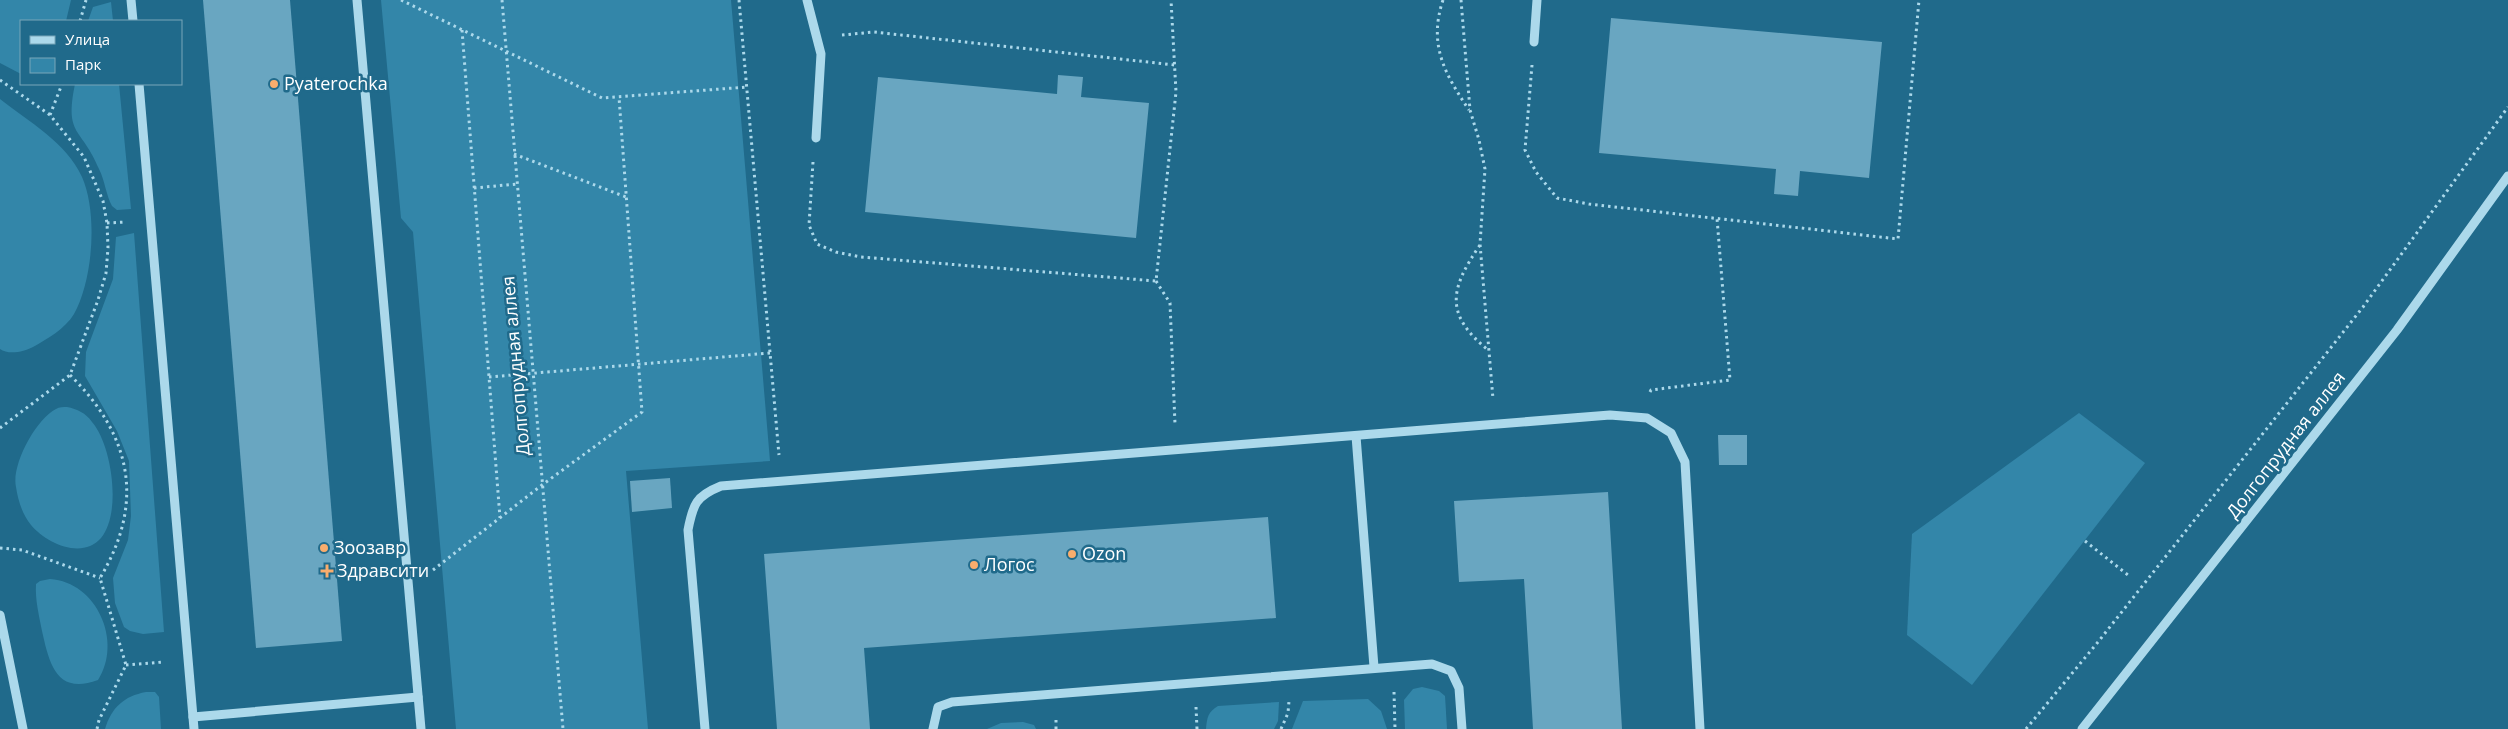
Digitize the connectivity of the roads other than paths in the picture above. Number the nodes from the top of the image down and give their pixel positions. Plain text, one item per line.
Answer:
1 (131, 0) edge
2 (357, 0) edge
3 (807, 0) edge
4 (1537, 0) edge
5 (133, 20) edge
6 (1534, 42) road end
7 (138, 85) edge
8 (816, 138) road end
9 (2508, 176) edge
10 (1356, 436) junction
11 (0, 615) edge
12 (1374, 667) junction
13 (418, 697) junction
14 (193, 717) junction
15 (23, 729) edge
16 (194, 729) edge
17 (421, 729) edge
18 (705, 729) edge
19 (933, 729) edge
20 (1462, 729) edge
21 (1700, 729) edge
22 (2082, 729) edge

1 - 5 street
2 - 13 street
3 - 8 street
4 - 6 street
7 - 14 street
9 - 22 street, Долгопрудная аллея
10 - 12 street
10 - 18 street
10 - 21 street
11 - 15 street
12 - 19 street
12 - 20 street
13 - 14 street
13 - 17 street
14 - 16 street

